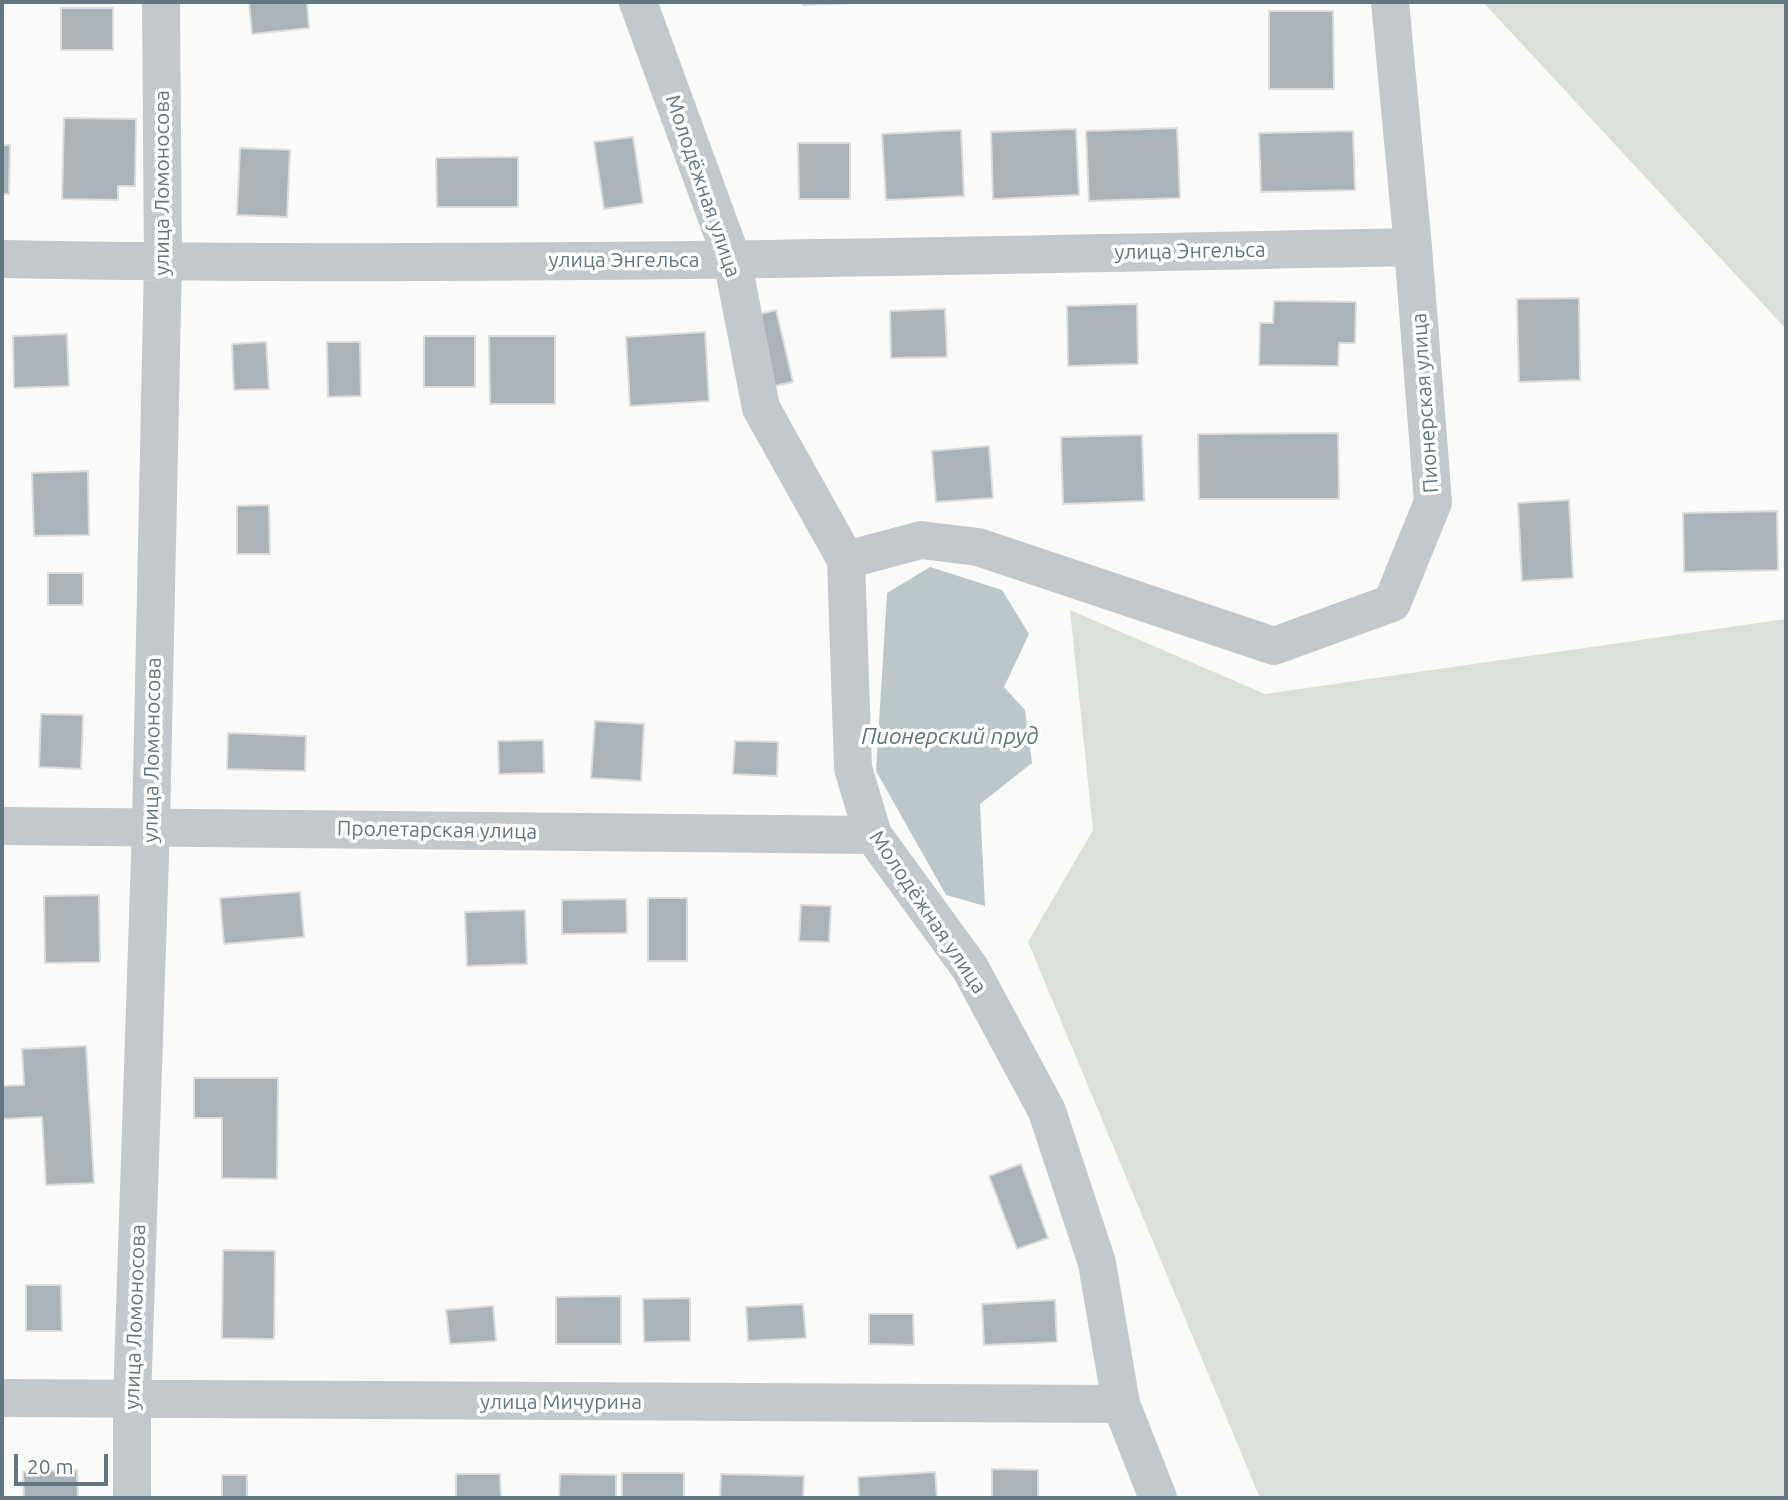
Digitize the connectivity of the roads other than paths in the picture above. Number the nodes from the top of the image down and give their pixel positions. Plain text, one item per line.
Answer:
1 (161, 2) edge
2 (638, 2) edge
3 (1390, 2) edge
4 (1413, 247) junction
5 (2, 259) edge
6 (732, 259) junction
7 (163, 262) junction
8 (846, 560) junction
9 (2, 826) edge
10 (150, 826) junction
11 (873, 835) junction
12 (2, 1398) edge
13 (132, 1400) junction
14 (1121, 1404) junction
15 (132, 1498) edge
16 (1158, 1498) edge

1 - 7 street, улица Ломоносова
2 - 6 street, Молодёжная улица
3 - 4 street, Пионерская улица
4 - 6 street, улица Энгельса
4 - 8 street, Пионерская улица
5 - 7 street, улица Энгельса
6 - 7 street, улица Энгельса
6 - 8 street, Молодёжная улица
7 - 10 street, улица Ломоносова
8 - 11 street, Молодёжная улица
9 - 10 street, Пролетарская улица
10 - 11 street, Пролетарская улица
10 - 13 street, улица Ломоносова
11 - 14 street, Молодёжная улица
12 - 13 street, улица Мичурина
13 - 14 street, улица Мичурина
13 - 15 street, улица Ломоносова
14 - 16 street, Молодёжная улица

